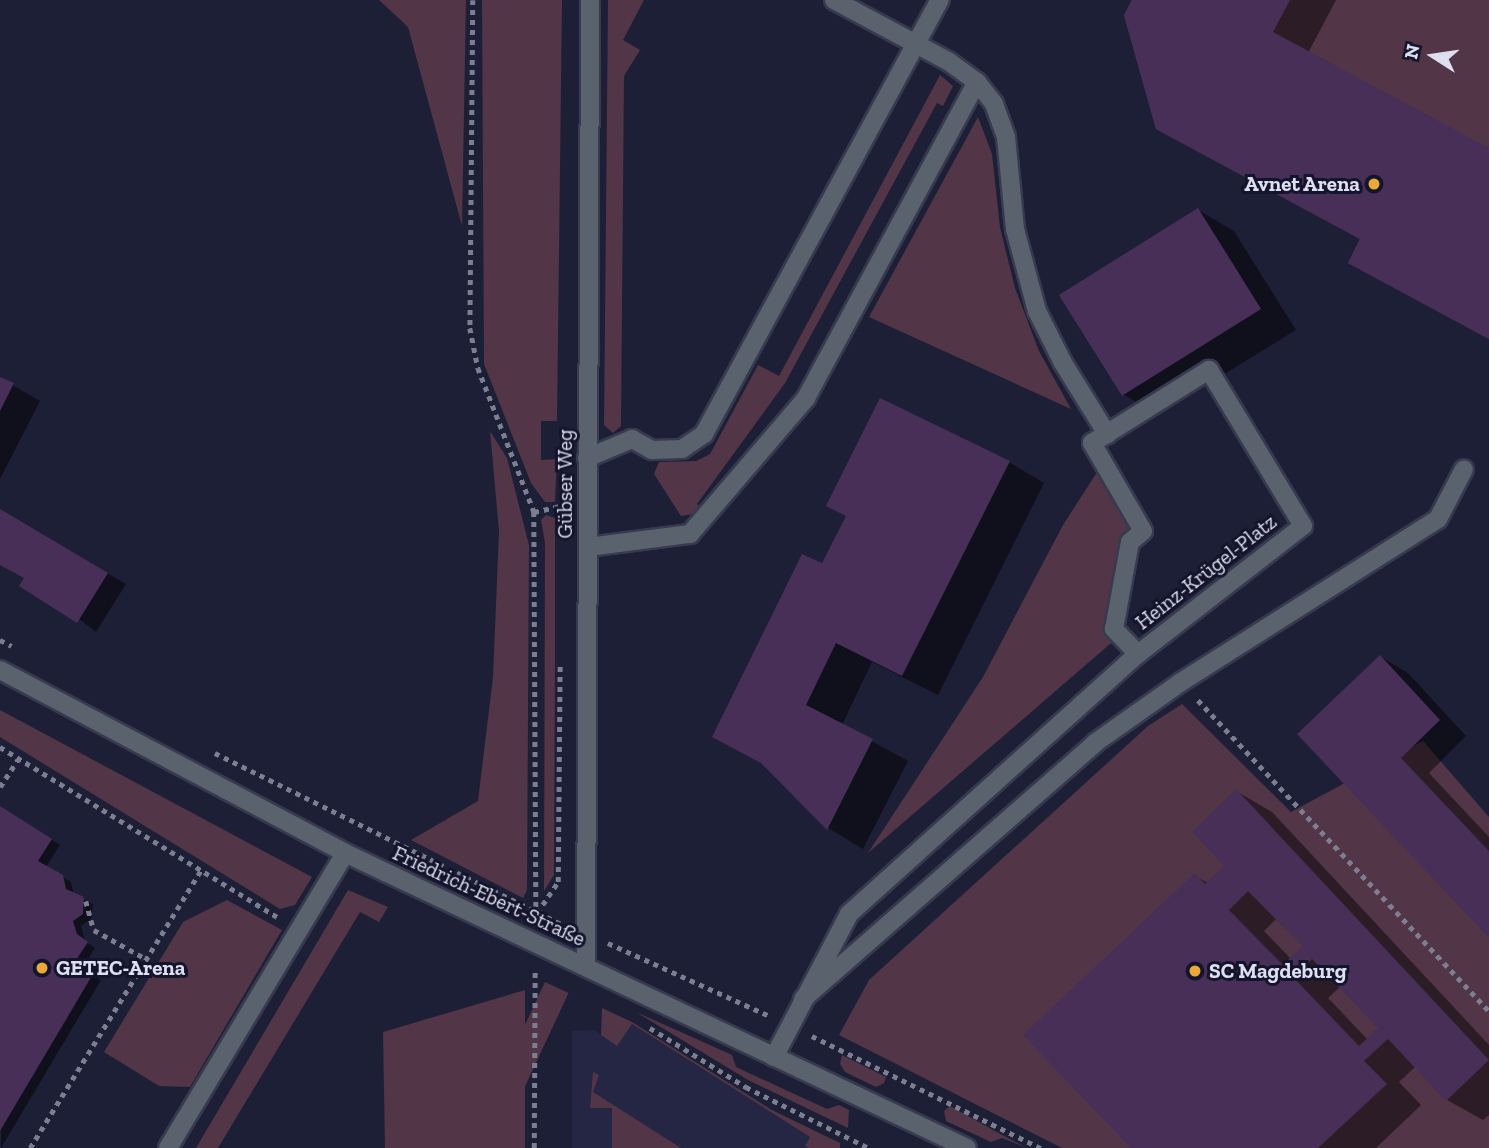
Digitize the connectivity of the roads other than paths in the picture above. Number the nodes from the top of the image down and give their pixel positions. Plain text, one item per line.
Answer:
1 (590, 0) edge
2 (834, 0) edge
3 (940, 0) edge
4 (916, 44) junction
5 (977, 82) junction
6 (1107, 433) junction
7 (587, 458) junction
8 (1464, 469) dead end
9 (588, 547) junction
10 (1138, 654) junction
11 (0, 670) edge
12 (345, 853) junction
13 (586, 967) junction
14 (803, 999) junction
15 (774, 1057) junction
16 (168, 1148) edge
17 (967, 1148) edge

1 - 7 street, Gübser Weg
2 - 4 street
3 - 4 street
4 - 5 street
4 - 7 street
5 - 6 street
5 - 9 street
6 - 10 street, Heinz-Krügel-Platz
6 - 10 street, Heinz-Krügel-Platz
7 - 9 street, Gübser Weg
8 - 14 street
9 - 13 street, Gübser Weg
10 - 14 street
11 - 12 street, Friedrich-Ebert-Straße
12 - 13 street, Friedrich-Ebert-Straße
12 - 16 street
13 - 15 street, Friedrich-Ebert-Straße
14 - 15 street
15 - 17 street, Friedrich-Ebert-Straße

